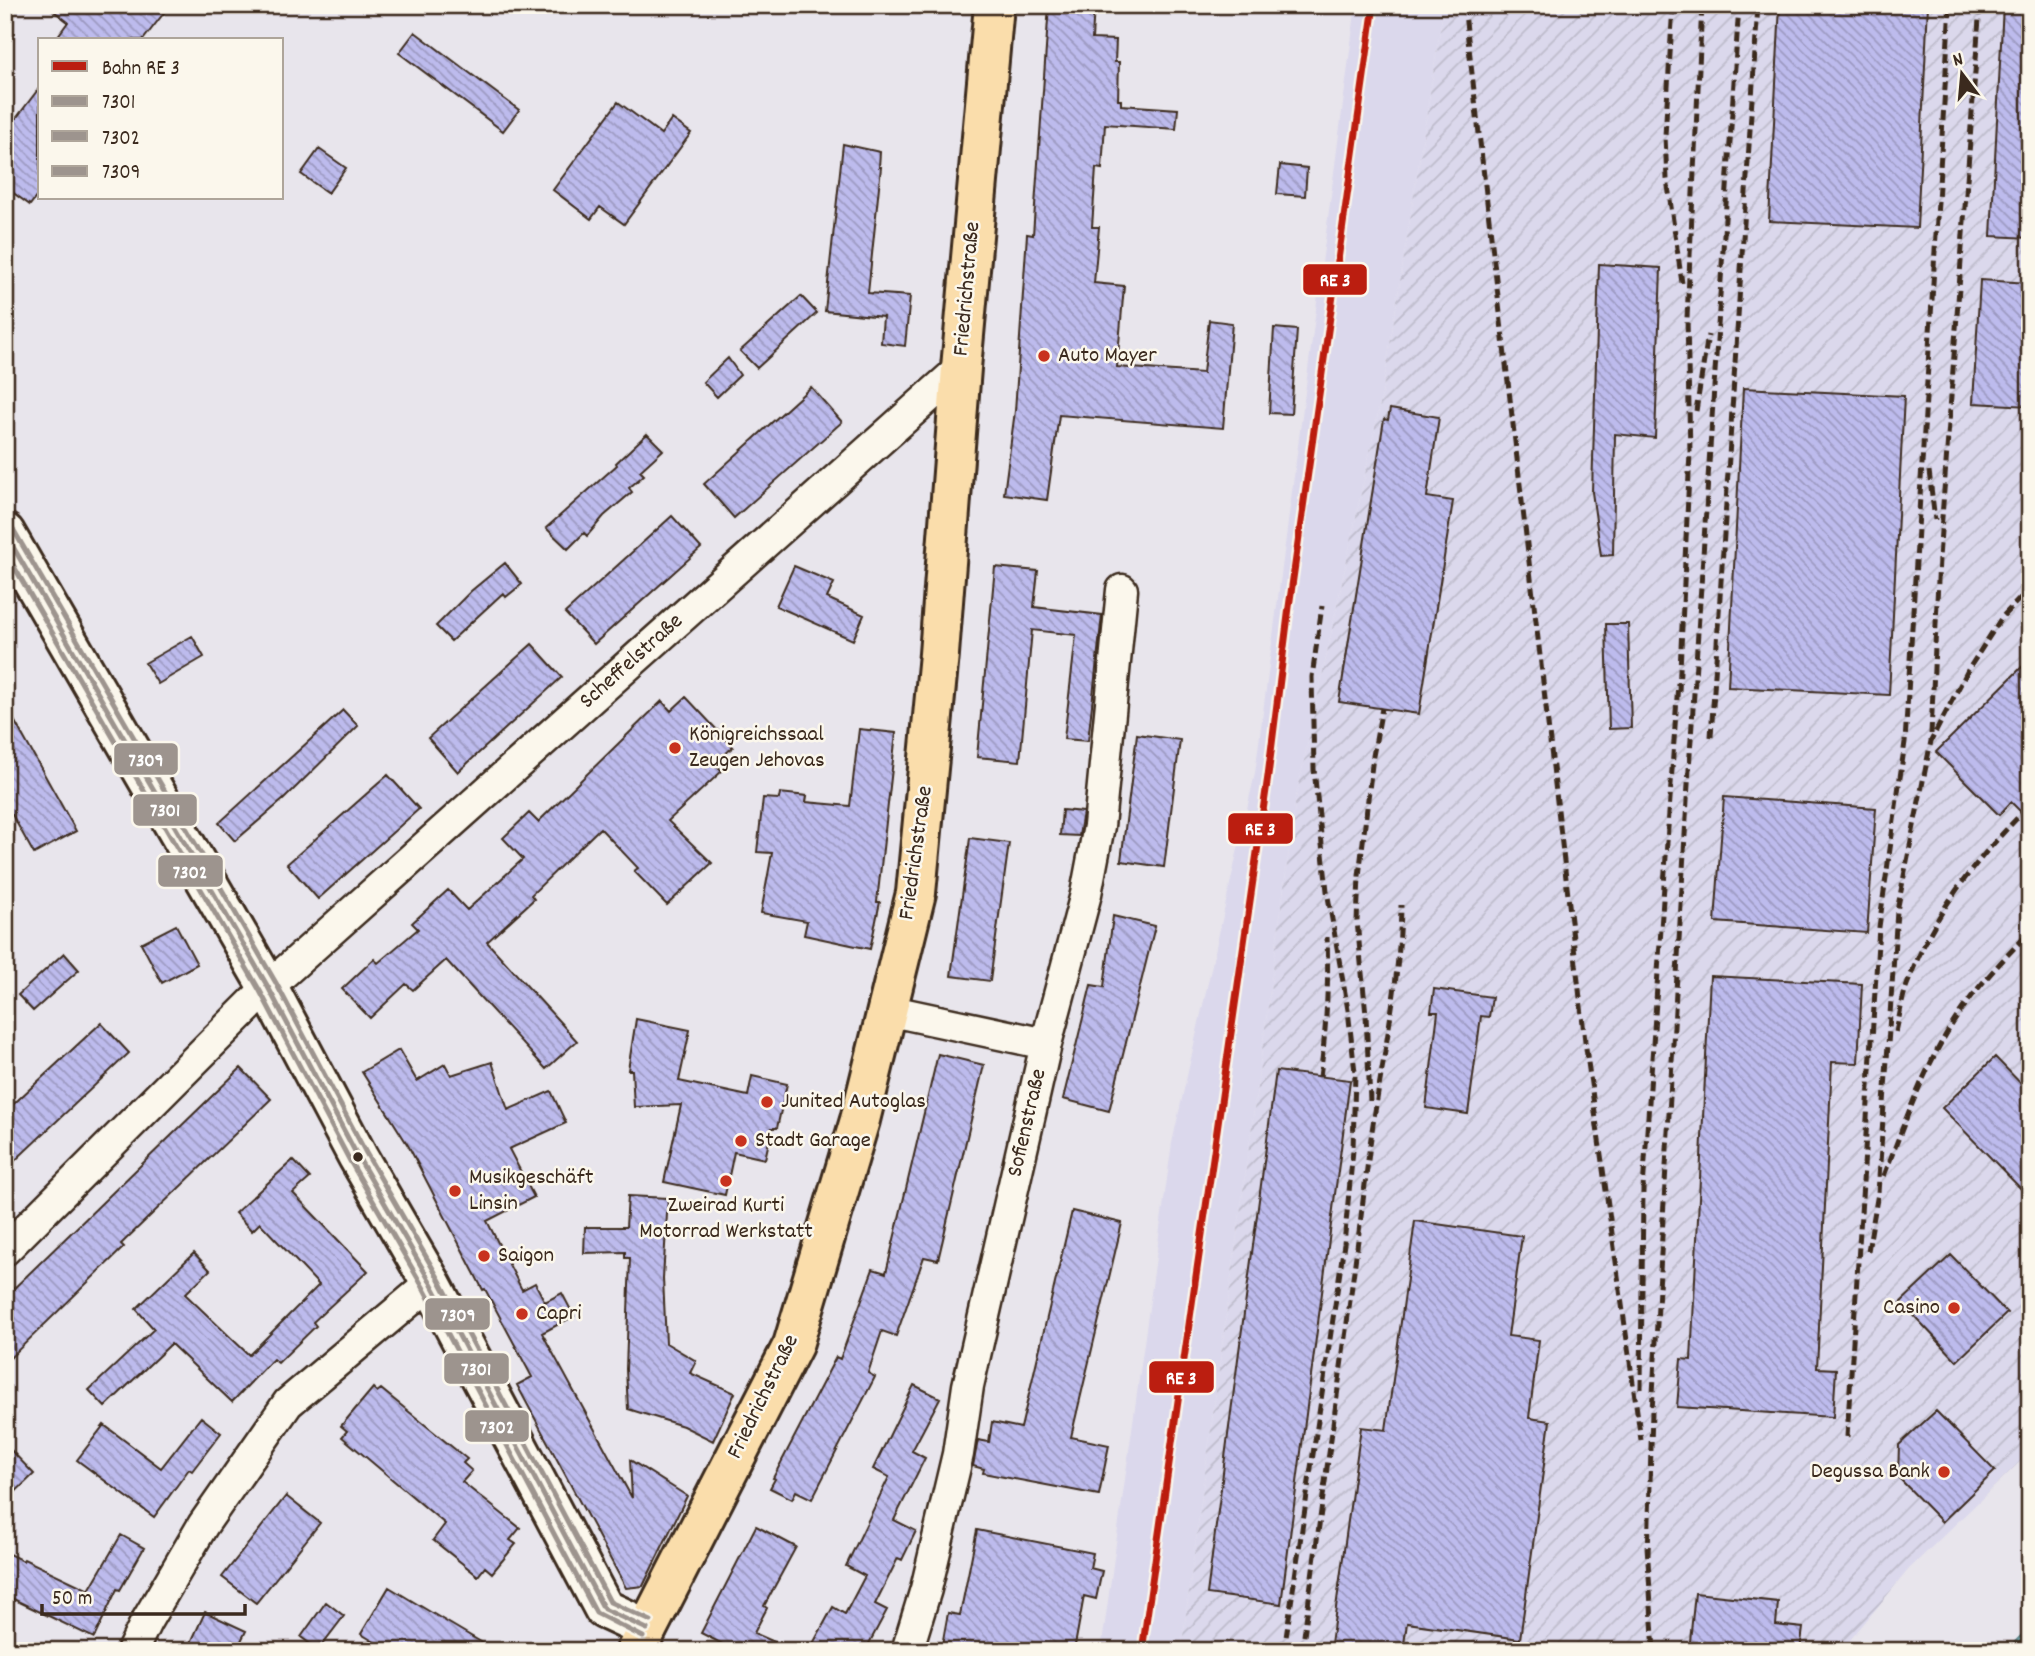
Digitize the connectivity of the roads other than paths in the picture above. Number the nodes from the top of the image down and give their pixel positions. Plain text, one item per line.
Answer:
1 (994, 5) edge
2 (961, 368) junction
3 (5, 533) edge
4 (1122, 590) dead end
5 (268, 987) junction
6 (887, 1010) junction
7 (1046, 1044) junction
8 (5, 1250) edge
9 (430, 1283) junction
10 (642, 1640) edge
11 (132, 1651) edge
12 (907, 1651) edge

1 - 2 main road, Friedrichstraße
2 - 5 street, Scheffelstraße
2 - 6 main road, Friedrichstraße
3 - 5 street
4 - 7 street, Sofienstraße
5 - 8 street, Scheffelstraße
5 - 9 street
6 - 7 street
6 - 10 main road, Friedrichstraße
7 - 12 street, Sofienstraße
9 - 10 street
9 - 11 street

